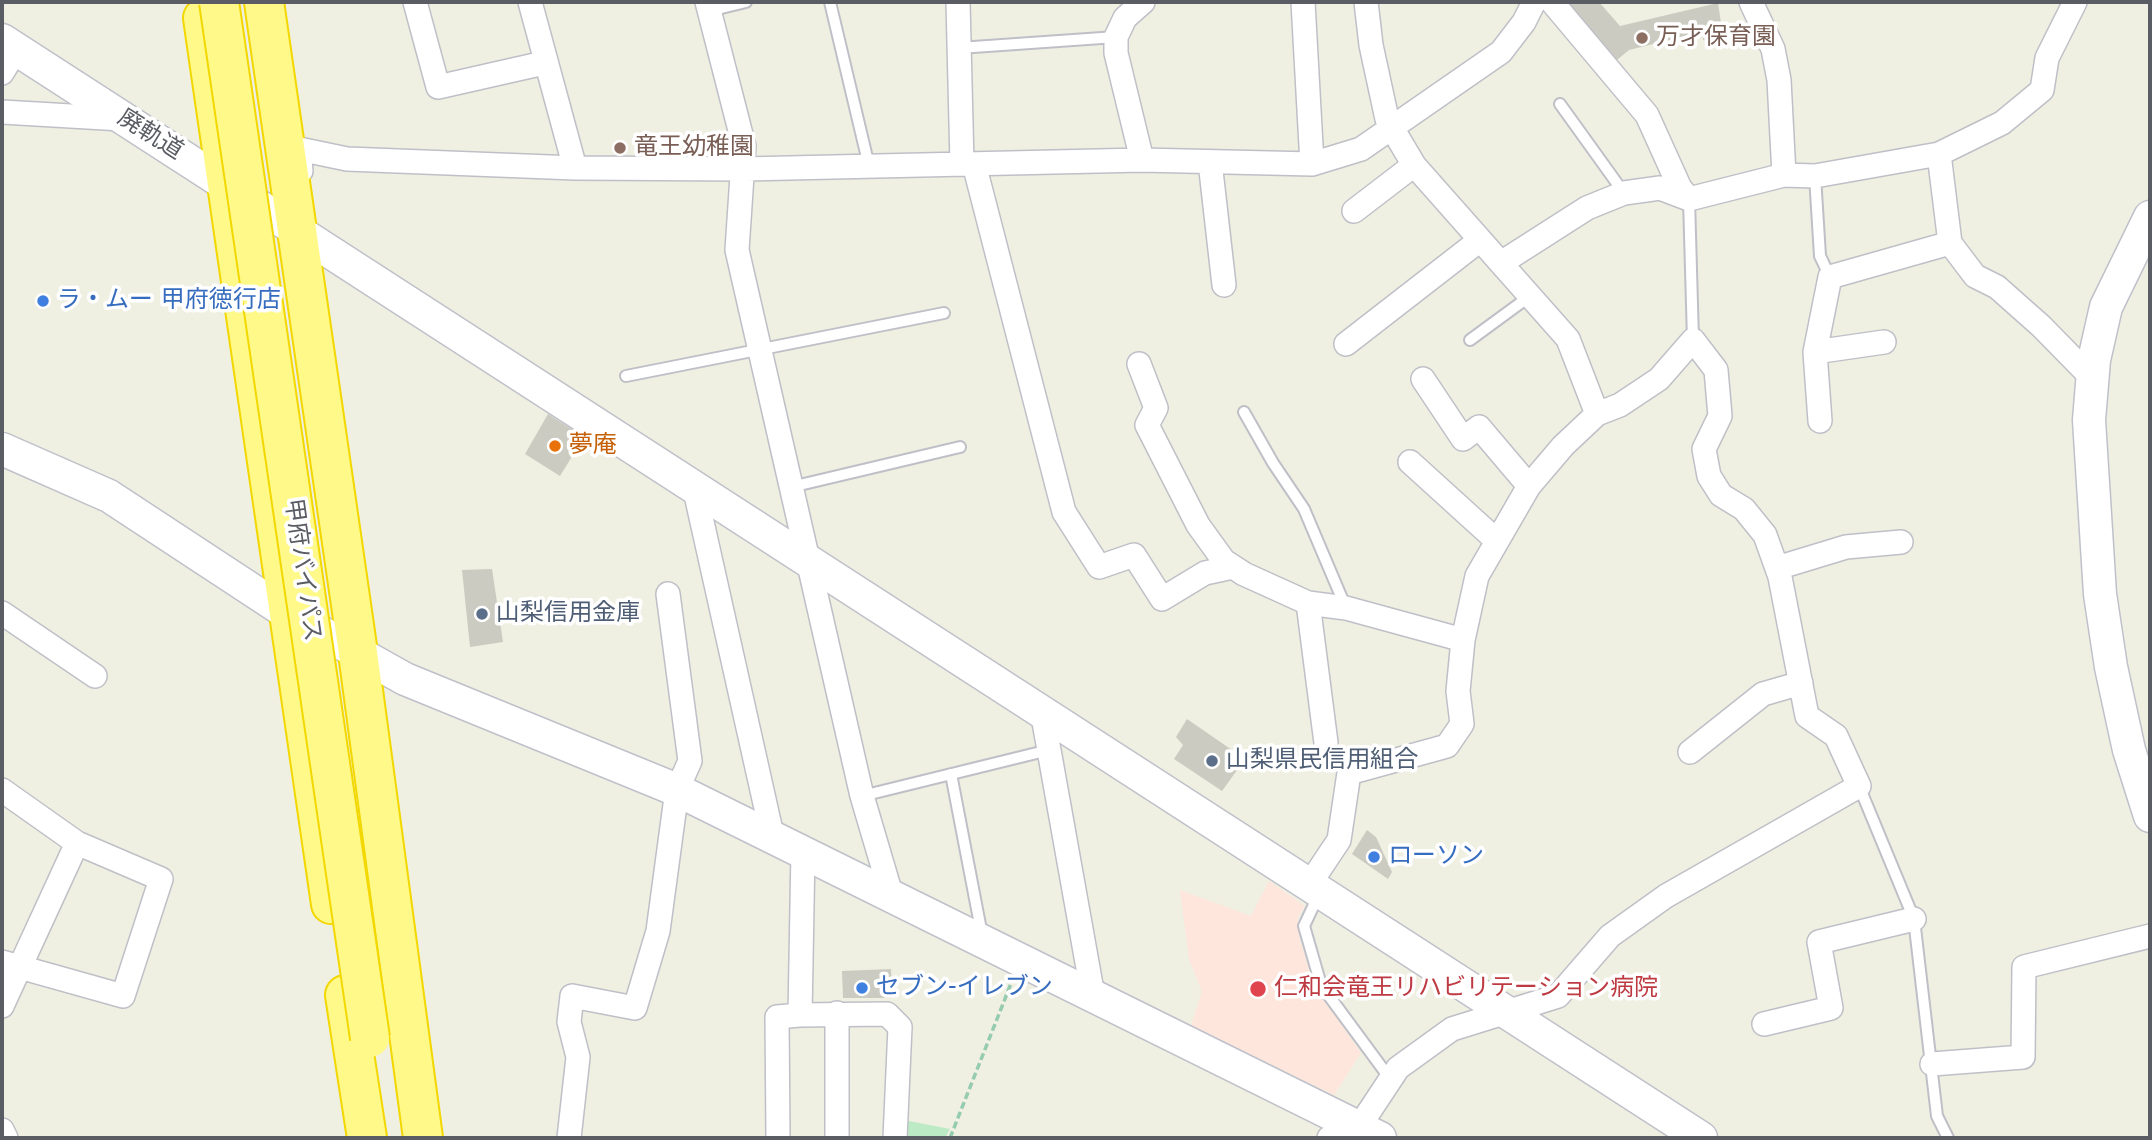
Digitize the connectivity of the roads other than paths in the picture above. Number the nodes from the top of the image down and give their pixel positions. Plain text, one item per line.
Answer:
1 (200, 2) edge
2 (219, 2) edge
3 (244, 2) edge
4 (264, 2) edge
5 (415, 2) edge
6 (530, 2) edge
7 (746, 2) edge
8 (830, 2) edge
9 (958, 2) edge
10 (1143, 2) edge
11 (1303, 2) edge
12 (1366, 2) edge
13 (1534, 2) edge
14 (1552, 2) edge
15 (1751, 2) edge
16 (2075, 2) edge
17 (708, 7) edge
18 (1116, 37) junction
19 (959, 48) junction
20 (7, 54) edge
21 (544, 63) junction
22 (1560, 104) dead end
23 (2, 113) edge
24 (125, 119) junction
25 (1392, 128) junction
26 (1939, 154) junction
27 (1142, 160) junction
28 (1210, 162) junction
29 (968, 164) junction
30 (1312, 164) junction
31 (1414, 165) junction
32 (869, 166) junction
33 (575, 168) junction
34 (745, 169) junction
35 (1784, 176) junction
36 (1815, 176) junction
37 (225, 183) junction
38 (1624, 192) junction
39 (1689, 199) junction
40 (1354, 211) dead end
41 (2150, 217) edge
42 (301, 234) junction
43 (1480, 240) junction
44 (1950, 243) junction
45 (1501, 263) junction
46 (1830, 277) junction
47 (1224, 285) dead end
48 (1530, 296) junction
49 (944, 313) dead end
50 (1470, 340) dead end
51 (1693, 340) junction
52 (1884, 342) dead end
53 (1346, 344) dead end
54 (762, 351) junction
55 (1815, 352) junction
56 (1139, 364) dead end
57 (626, 376) dead end
58 (2092, 378) junction
59 (1423, 379) dead end
60 (1244, 412) dead end
61 (1597, 414) junction
62 (1820, 421) dead end
63 (960, 447) dead end
64 (2, 449) edge
65 (1410, 462) dead end
66 (694, 486) junction
67 (1529, 486) junction
68 (791, 487) junction
69 (1497, 541) junction
70 (1901, 542) dead end
71 (807, 559) junction
72 (1233, 567) junction
73 (1777, 568) junction
74 (668, 594) dead end
75 (1308, 603) junction
76 (1346, 608) junction
77 (287, 612) junction
78 (2, 613) edge
79 (1462, 640) junction
80 (358, 653) junction
81 (94, 676) dead end
82 (1801, 683) junction
83 (1042, 711) junction
84 (1326, 743) dead end
85 (1049, 750) junction
86 (1690, 752) dead end
87 (951, 774) junction
88 (1859, 786) junction
89 (2, 790) edge
90 (677, 790) junction
91 (862, 796) junction
92 (2150, 816) edge
93 (772, 835) junction
94 (77, 843) junction
95 (803, 851) junction
96 (1315, 889) junction
97 (891, 894) junction
98 (1914, 919) junction
99 (2150, 936) edge
100 (984, 941) junction
101 (10, 965) edge
102 (1093, 996) junction
103 (2, 1006) edge
104 (1505, 1011) junction
105 (837, 1013) junction
106 (800, 1015) junction
107 (1764, 1024) dead end
108 (382, 1036) junction
109 (1932, 1064) junction
110 (1391, 1080) junction
111 (2, 1130) edge
112 (1370, 1133) edge
113 (6, 1138) edge
114 (368, 1138) edge
115 (385, 1138) edge
116 (408, 1138) edge
117 (423, 1138) edge
118 (569, 1138) edge
119 (778, 1138) edge
120 (837, 1138) edge
121 (895, 1138) edge
122 (1329, 1138) edge
123 (1701, 1138) edge
124 (1948, 1138) edge

1 - 37 highway
2 - 108 highway, 甲府バイパス, bridge
3 - 108 highway, 甲府バイパス
4 - 42 highway
5 - 21 street
6 - 21 street
7 - 17 lane
8 - 32 lane
9 - 19 street
10 - 18 street
11 - 30 street
12 - 25 street
13 - 25 street
14 - 39 street
15 - 35 street
16 - 26 street
17 - 34 street
18 - 19 lane
18 - 27 street
19 - 29 street
20 - 24 street, 廃軌道
21 - 33 street
22 - 38 lane
23 - 24 street
24 - 37 street, 廃軌道
25 - 30 street
25 - 31 street
26 - 36 street
26 - 44 street
27 - 28 street
27 - 29 street
28 - 30 street
28 - 47 street
29 - 32 street
29 - 72 street
31 - 40 street
31 - 43 street
32 - 34 street
33 - 34 street
33 - 42 street
34 - 54 street
35 - 36 street
35 - 39 street
36 - 46 lane
37 - 42 street, 廃軌道
37 - 77 highway
38 - 39 street
38 - 45 street
39 - 51 lane
41 - 58 street
42 - 66 street, 廃軌道
42 - 80 highway
43 - 45 street
43 - 53 street
44 - 46 street
44 - 58 street
45 - 48 street
46 - 55 street
48 - 50 lane
48 - 61 street
49 - 54 lane
51 - 61 street
51 - 73 street
52 - 55 street
54 - 57 lane
54 - 68 street
55 - 62 street
56 - 72 street
58 - 92 street
59 - 67 street
60 - 76 lane
61 - 67 street
63 - 68 lane
64 - 77 street
65 - 69 street
66 - 71 street, 廃軌道
66 - 93 street
67 - 69 street
68 - 71 street
69 - 79 street
70 - 73 street
71 - 83 street, 廃軌道
71 - 91 street
72 - 75 street
73 - 82 street
74 - 90 street
75 - 76 street
75 - 84 street
76 - 79 street
77 - 80 street
77 - 114 highway
78 - 81 street
79 - 96 street
80 - 90 street
80 - 117 highway
82 - 86 street
82 - 88 street
83 - 85 street
83 - 96 street, 廃軌道
85 - 87 lane
85 - 102 street
87 - 91 lane
87 - 100 lane
88 - 98 lane
88 - 104 street
89 - 94 street
90 - 93 street
90 - 118 street
91 - 97 street
93 - 95 street
94 - 101 street
94 - 101 street
95 - 97 street
95 - 106 street
96 - 104 street, 廃軌道
96 - 110 lane
97 - 100 street
98 - 107 street
98 - 109 lane
99 - 109 street
100 - 102 street
101 - 103 street
102 - 112 street
104 - 110 street
104 - 123 street, 廃軌道
105 - 106 street
105 - 120 street
105 - 121 street
106 - 119 street
108 - 115 highway, 甲府バイパス
108 - 116 highway, 甲府バイパス
109 - 124 lane
110 - 112 street
111 - 113 street
112 - 122 street

